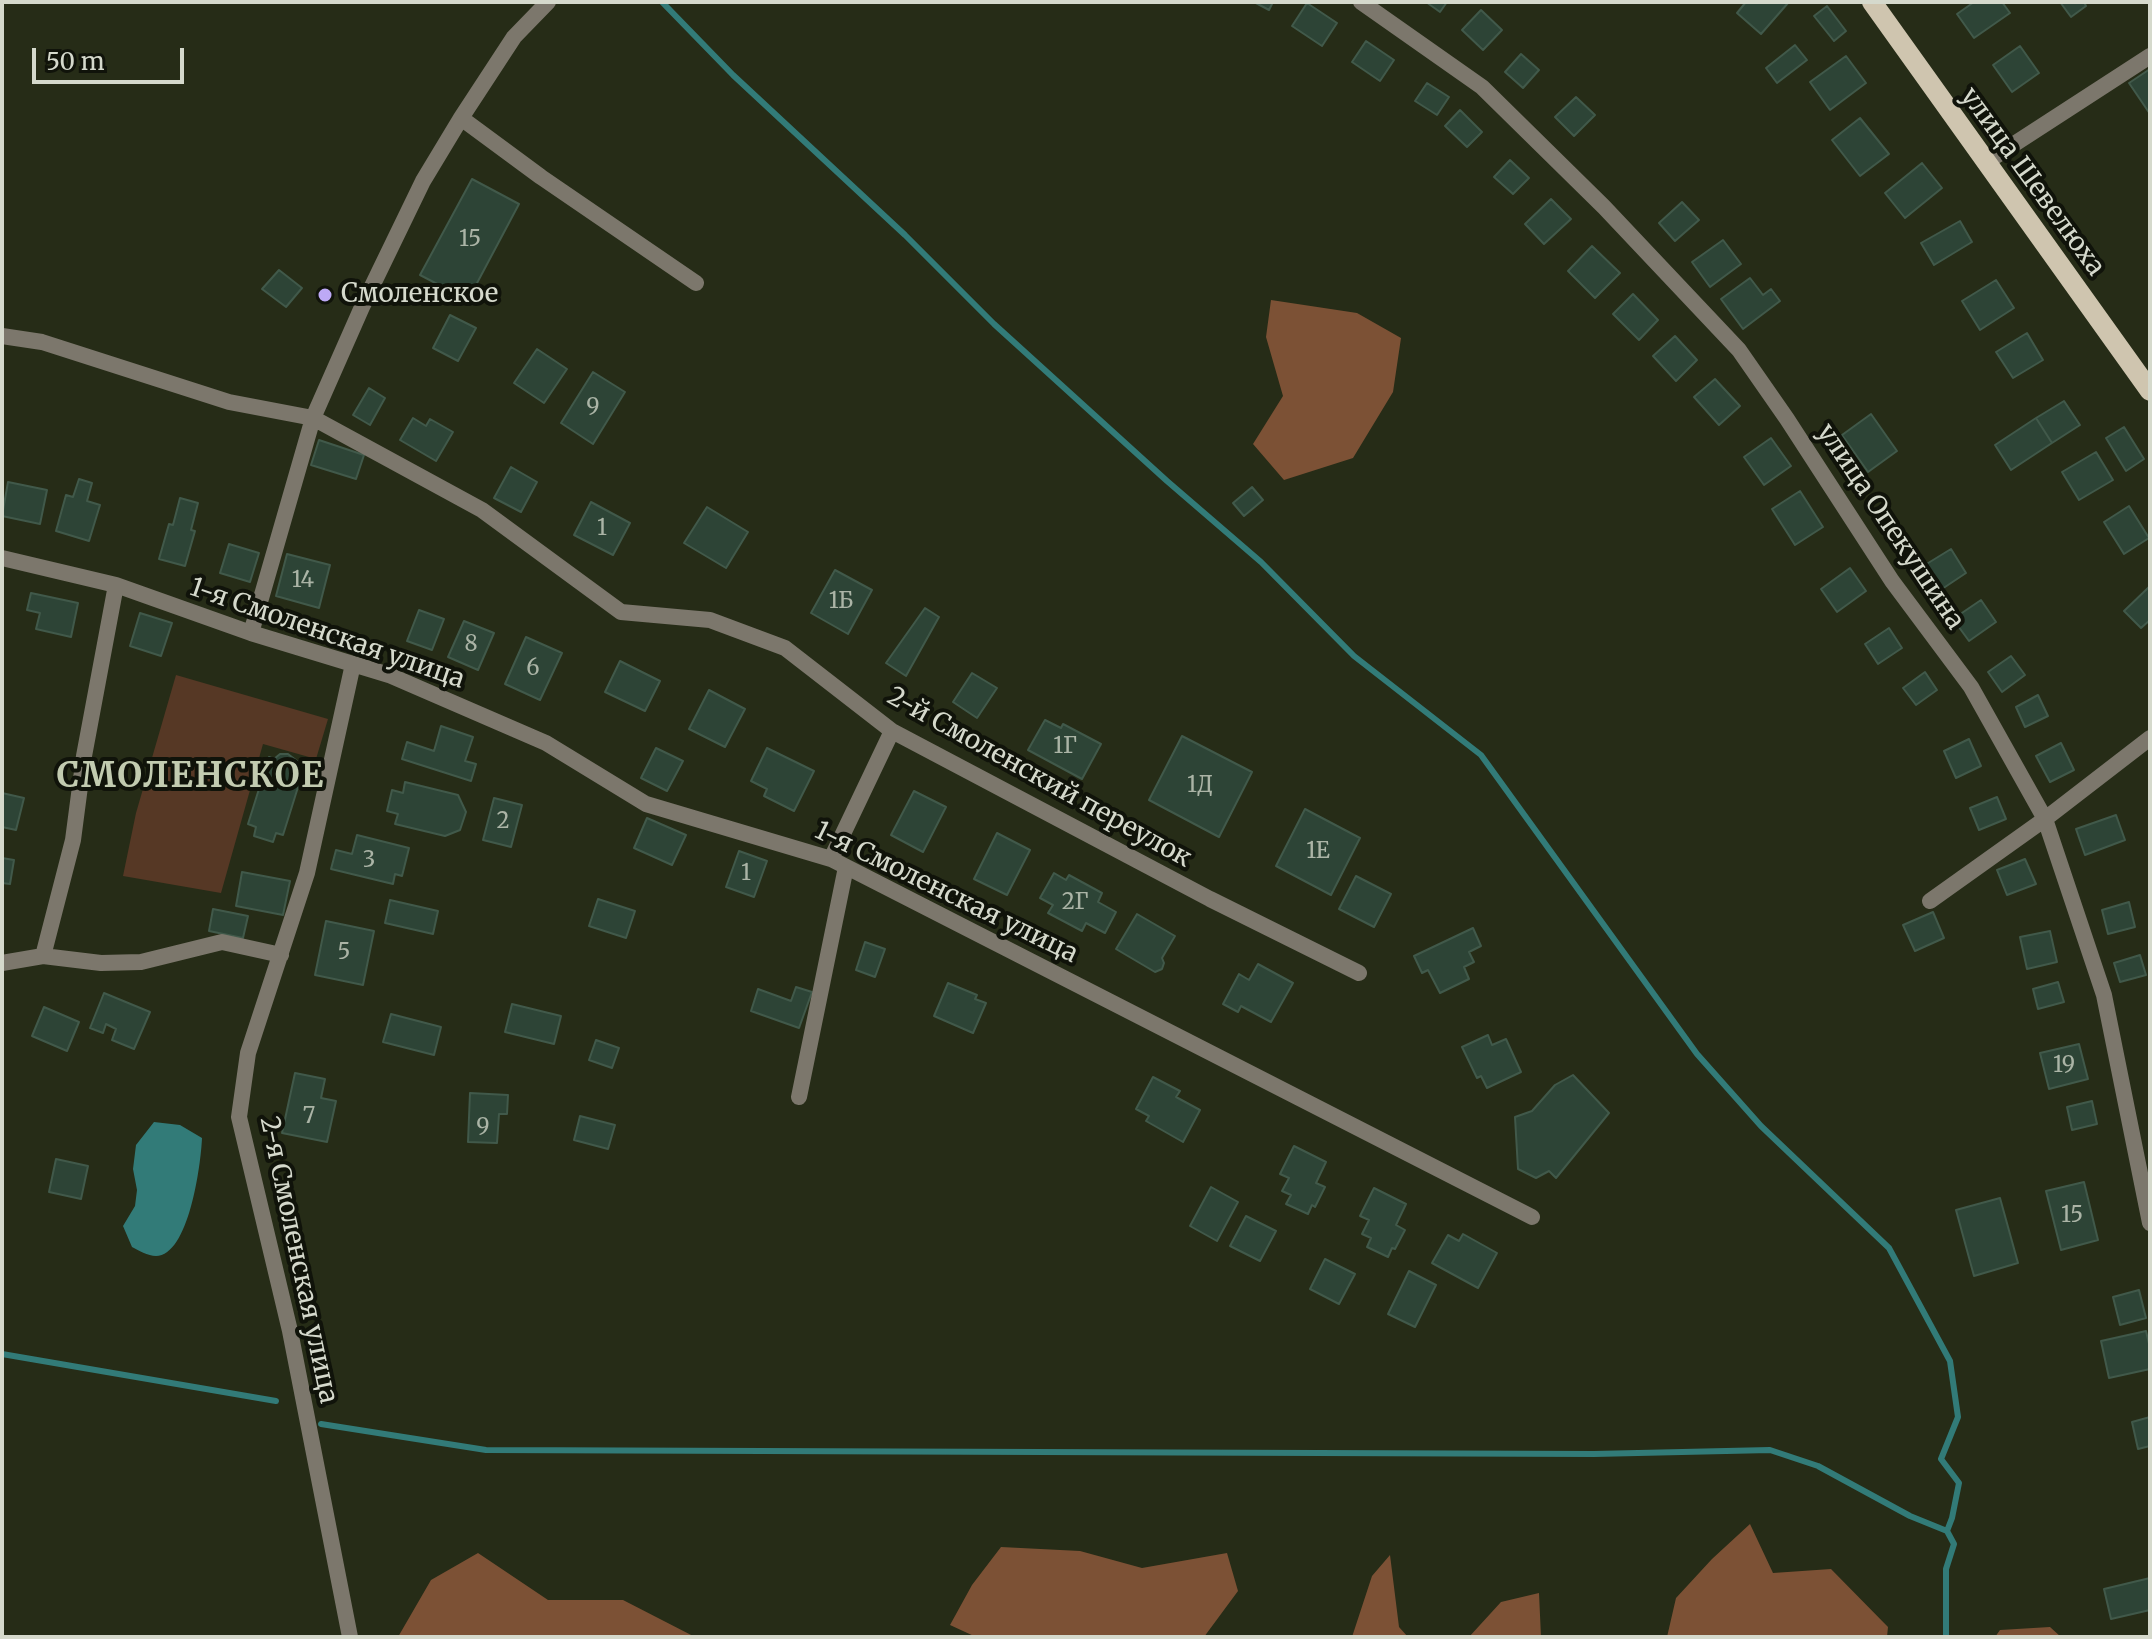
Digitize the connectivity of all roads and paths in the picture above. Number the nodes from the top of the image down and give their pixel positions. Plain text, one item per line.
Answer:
1 (548, 2) edge
2 (1361, 2) edge
3 (1872, 2) edge
4 (2150, 56) edge
5 (461, 118) junction
6 (1985, 163) junction
7 (696, 283) dead end
8 (2, 336) edge
9 (2150, 391) edge
10 (313, 418) junction
11 (2, 558) edge
12 (116, 585) junction
13 (251, 633) junction
14 (353, 664) junction
15 (892, 731) junction
16 (2150, 738) edge
17 (2045, 819) junction
18 (831, 859) junction
19 (846, 867) junction
20 (1930, 901) dead end
21 (281, 955) junction
22 (43, 956) junction
23 (2, 963) edge
24 (1359, 973) dead end
25 (799, 1097) dead end
26 (1532, 1217) dead end
27 (2150, 1223) edge
28 (350, 1637) edge

1 - 5 street
2 - 17 street, улица Опекушина
3 - 6 main road, улица Шевелюха
4 - 6 street
5 - 7 street
5 - 10 street
6 - 9 main road, улица Шевелюха
8 - 10 street, 2-й Смоленский переулок
10 - 13 street
10 - 15 street, 2-й Смоленский переулок
11 - 12 street, 1-я Смоленская улица
12 - 13 street, 1-я Смоленская улица
12 - 22 street
13 - 14 street, 1-я Смоленская улица
14 - 18 street, 1-я Смоленская улица
14 - 21 street, 2-я Смоленская улица
15 - 18 street
15 - 24 street, 2-й Смоленский переулок
16 - 17 street
17 - 20 street
17 - 27 street, улица Опекушина
18 - 19 street, 1-я Смоленская улица
19 - 25 street
19 - 26 street, 1-я Смоленская улица
21 - 22 street
21 - 28 street, 2-я Смоленская улица
22 - 23 street

